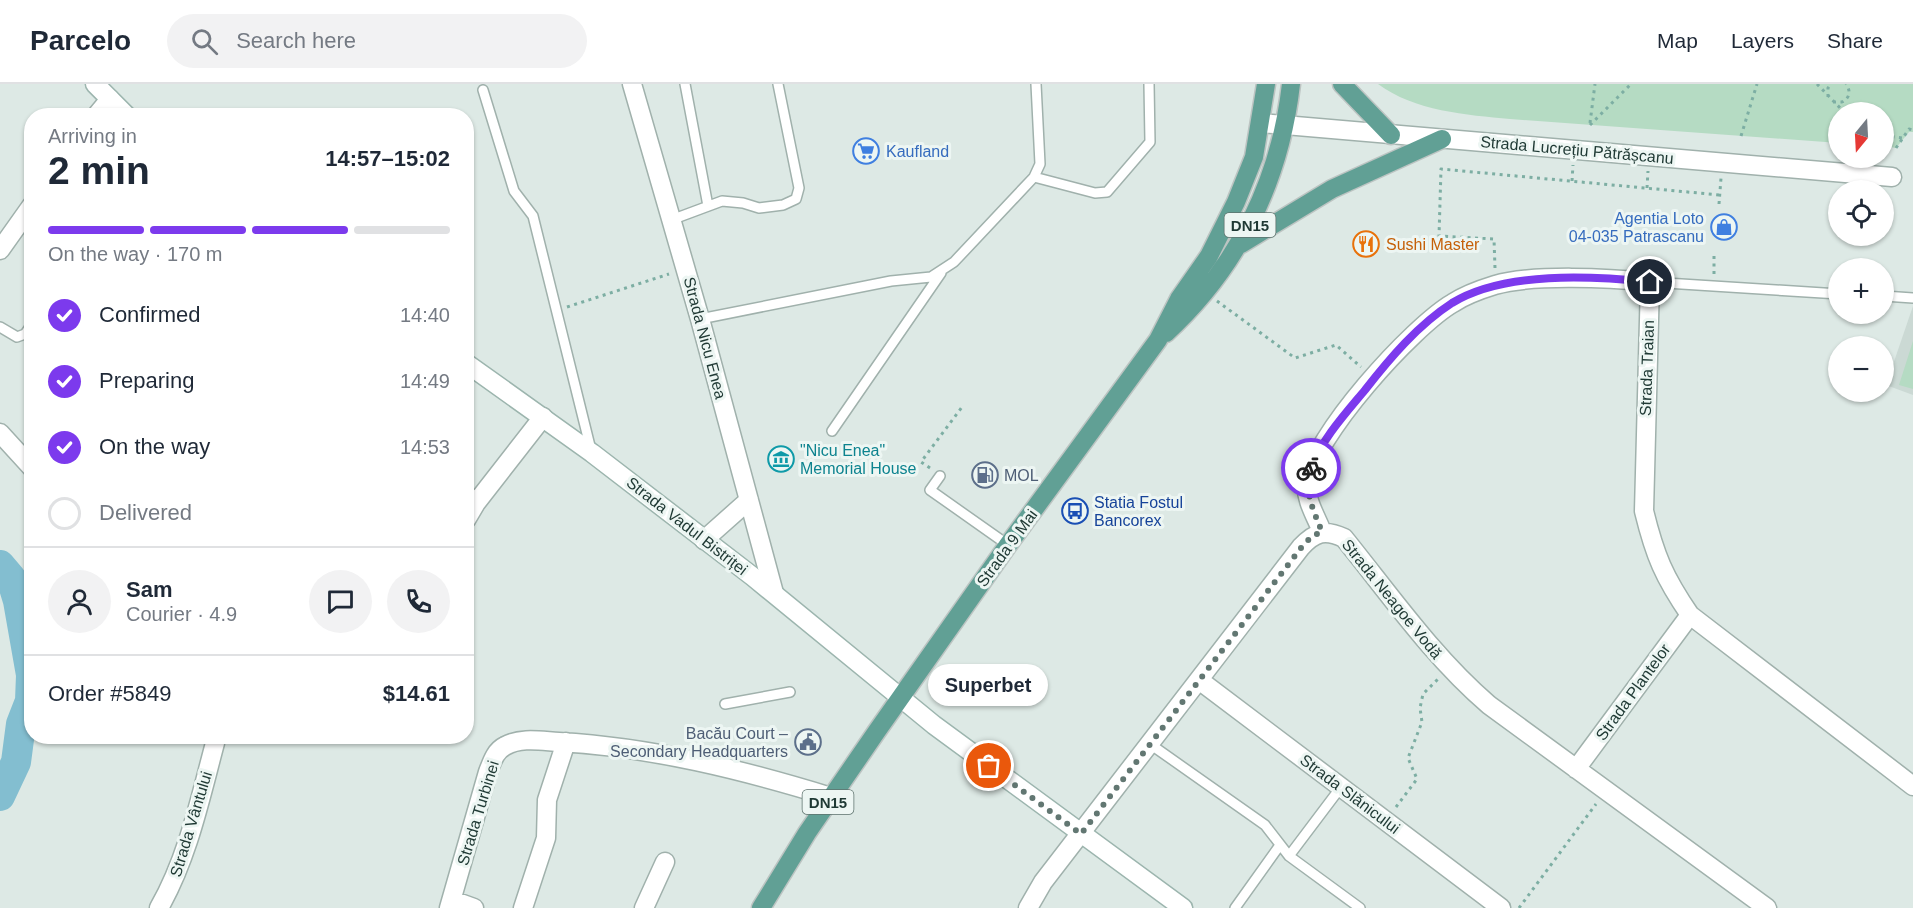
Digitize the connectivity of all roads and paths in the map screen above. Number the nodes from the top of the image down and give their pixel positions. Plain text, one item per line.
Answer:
1 (95, 84) edge
2 (632, 84) edge
3 (685, 84) edge
4 (778, 84) edge
5 (1036, 84) edge
6 (1149, 84) edge
7 (1266, 84) edge
8 (1292, 84) edge
9 (1342, 84) edge
10 (1595, 84) edge
11 (1631, 84) edge
12 (1757, 84) edge
13 (1817, 84) edge
14 (1831, 84) edge
15 (1846, 84) edge
16 (483, 90) dead end
17 (110, 99) junction
18 (1831, 100) junction
19 (103, 108) edge
20 (119, 108) edge
21 (1261, 123) junction
22 (1287, 126) junction
23 (1913, 130) edge
24 (1391, 135) junction
25 (1741, 136) dead end
26 (1894, 137) edge
27 (1903, 138) junction
28 (1442, 139) junction
29 (1896, 148) dead end
30 (1574, 164) dead end
31 (1648, 169) dead end
32 (1722, 176) dead end
33 (1034, 177) junction
34 (1892, 177) dead end
35 (1572, 181) junction
36 (1647, 188) junction
37 (1719, 195) junction
38 (1719, 204) dead end
39 (708, 206) junction
40 (24, 216) edge
41 (671, 220) junction
42 (1239, 245) junction
43 (0, 250) edge
44 (1714, 252) dead end
45 (685, 269) junction
46 (941, 273) junction
47 (1650, 282) junction
48 (1497, 285) junction
49 (1713, 286) junction
50 (1205, 292) junction
51 (1828, 293) edge
52 (1894, 297) edge
53 (1913, 298) edge
54 (556, 310) junction
55 (700, 319) junction
56 (0, 327) edge
57 (24, 334) edge
58 (1158, 340) junction
59 (474, 369) edge
60 (1374, 378) junction
61 (962, 407) dead end
62 (543, 417) junction
63 (832, 431) dead end
64 (0, 433) edge
65 (592, 453) junction
66 (24, 459) edge
67 (940, 476) joint
68 (474, 496) edge
69 (749, 500) junction
70 (1322, 532) junction
71 (704, 540) junction
72 (1008, 544) junction
73 (774, 594) junction
74 (1690, 615) junction
75 (1449, 668) junction
76 (1199, 680) junction
77 (790, 692) dead end
78 (900, 699) junction
79 (725, 704) dead end
80 (566, 742) junction
81 (215, 744) edge
82 (1150, 744) junction
83 (1576, 769) junction
84 (1913, 784) edge
85 (1341, 787) junction
86 (1606, 790) junction
87 (831, 797) junction
88 (1386, 821) junction
89 (1081, 834) junction
90 (1280, 845) junction
91 (1288, 856) junction
92 (665, 862) dead end
93 (450, 904) edge
94 (159, 908) edge
95 (474, 908) edge
96 (523, 908) edge
97 (644, 908) edge
98 (761, 908) edge
99 (1028, 908) edge
100 (1183, 908) edge
101 (1235, 908) edge
102 (1360, 908) edge
103 (1501, 908) edge
104 (1519, 908) edge
105 (1767, 908) edge

1 - 17 street
2 - 41 street, Strada Nicu Enea
3 - 39 lane
4 - 39 lane
5 - 33 lane
6 - 33 lane
7 - 21 main road, Strada 9 Mai / DN15
8 - 22 main road, Strada 9 Mai / DN15
9 - 24 main road
10 - 11 path
12 - 25 path
13 - 18 path
14 - 18 path
15 - 18 path
16 - 54 lane
17 - 19 street
17 - 20 street
21 - 22 street, Strada Lucrețiu Pătrășcanu
21 - 58 main road, Strada 9 Mai / DN15
22 - 24 street, Strada Lucrețiu Pătrășcanu
22 - 42 main road, Strada 9 Mai / DN15
23 - 27 path
24 - 28 street, Strada Lucrețiu Pătrășcanu
26 - 27 path
27 - 29 path
28 - 34 street, Strada Lucrețiu Pătrășcanu
28 - 42 main road
30 - 35 path
31 - 36 path
32 - 37 path
33 - 46 lane
35 - 36 path
35 - 48 path
36 - 37 path
37 - 38 path
39 - 41 lane
40 - 43 street
41 - 45 street, Strada Nicu Enea
42 - 50 main road, Strada 9 Mai / DN15
44 - 49 path
45 - 54 path
45 - 55 street, Strada Nicu Enea
46 - 55 lane
46 - 63 lane
47 - 48 street
47 - 49 lane
47 - 74 street, Strada Traian
48 - 60 street
49 - 51 lane
50 - 58 main road, Strada 9 Mai / DN15
50 - 60 path
52 - 53 lane
54 - 65 lane
55 - 69 street, Strada Nicu Enea
56 - 57 lane
58 - 72 main road, Strada 9 Mai / DN15
59 - 62 street, Strada Vadul Bistriței
60 - 70 street
61 - 67 path
62 - 65 street, Strada Vadul Bistriței
62 - 68 street
64 - 66 street
65 - 71 street, Strada Vadul Bistriței
67 - 72 lane
69 - 71 street
69 - 73 street, Strada Nicu Enea
70 - 75 street, Strada Neagoe Vodă
70 - 76 street, Strada Neagoe Vodă
71 - 73 street, Strada Vadul Bistriței
72 - 78 main road, Strada 9 Mai / DN15
73 - 78 street, Strada Vadul Bistriței
74 - 83 street, Strada Plantelor
74 - 84 street, Strada Traian
75 - 83 street, Strada Neagoe Vodă
75 - 88 path
76 - 82 street, Strada Neagoe Vodă
76 - 85 street, Strada Slănicului
77 - 79 lane
78 - 87 main road, DN15
78 - 89 street, Strada Vadul Bistriței
80 - 87 street, Strada Turbinei
80 - 93 street, Strada Turbinei
80 - 96 street
81 - 94 street, Strada Vântului
82 - 89 street, Strada Neagoe Vodă
82 - 90 lane
83 - 86 street, Strada Neagoe Vodă
85 - 88 street, Strada Slănicului
85 - 91 lane
86 - 104 path
86 - 105 street, Strada Neagoe Vodă
87 - 98 main road, DN15
88 - 103 street, Strada Slănicului
89 - 99 street, Strada Neagoe Vodă
89 - 100 street, Strada Vadul Bistriței
90 - 91 lane
90 - 101 lane
91 - 102 lane
92 - 97 street
93 - 95 street

